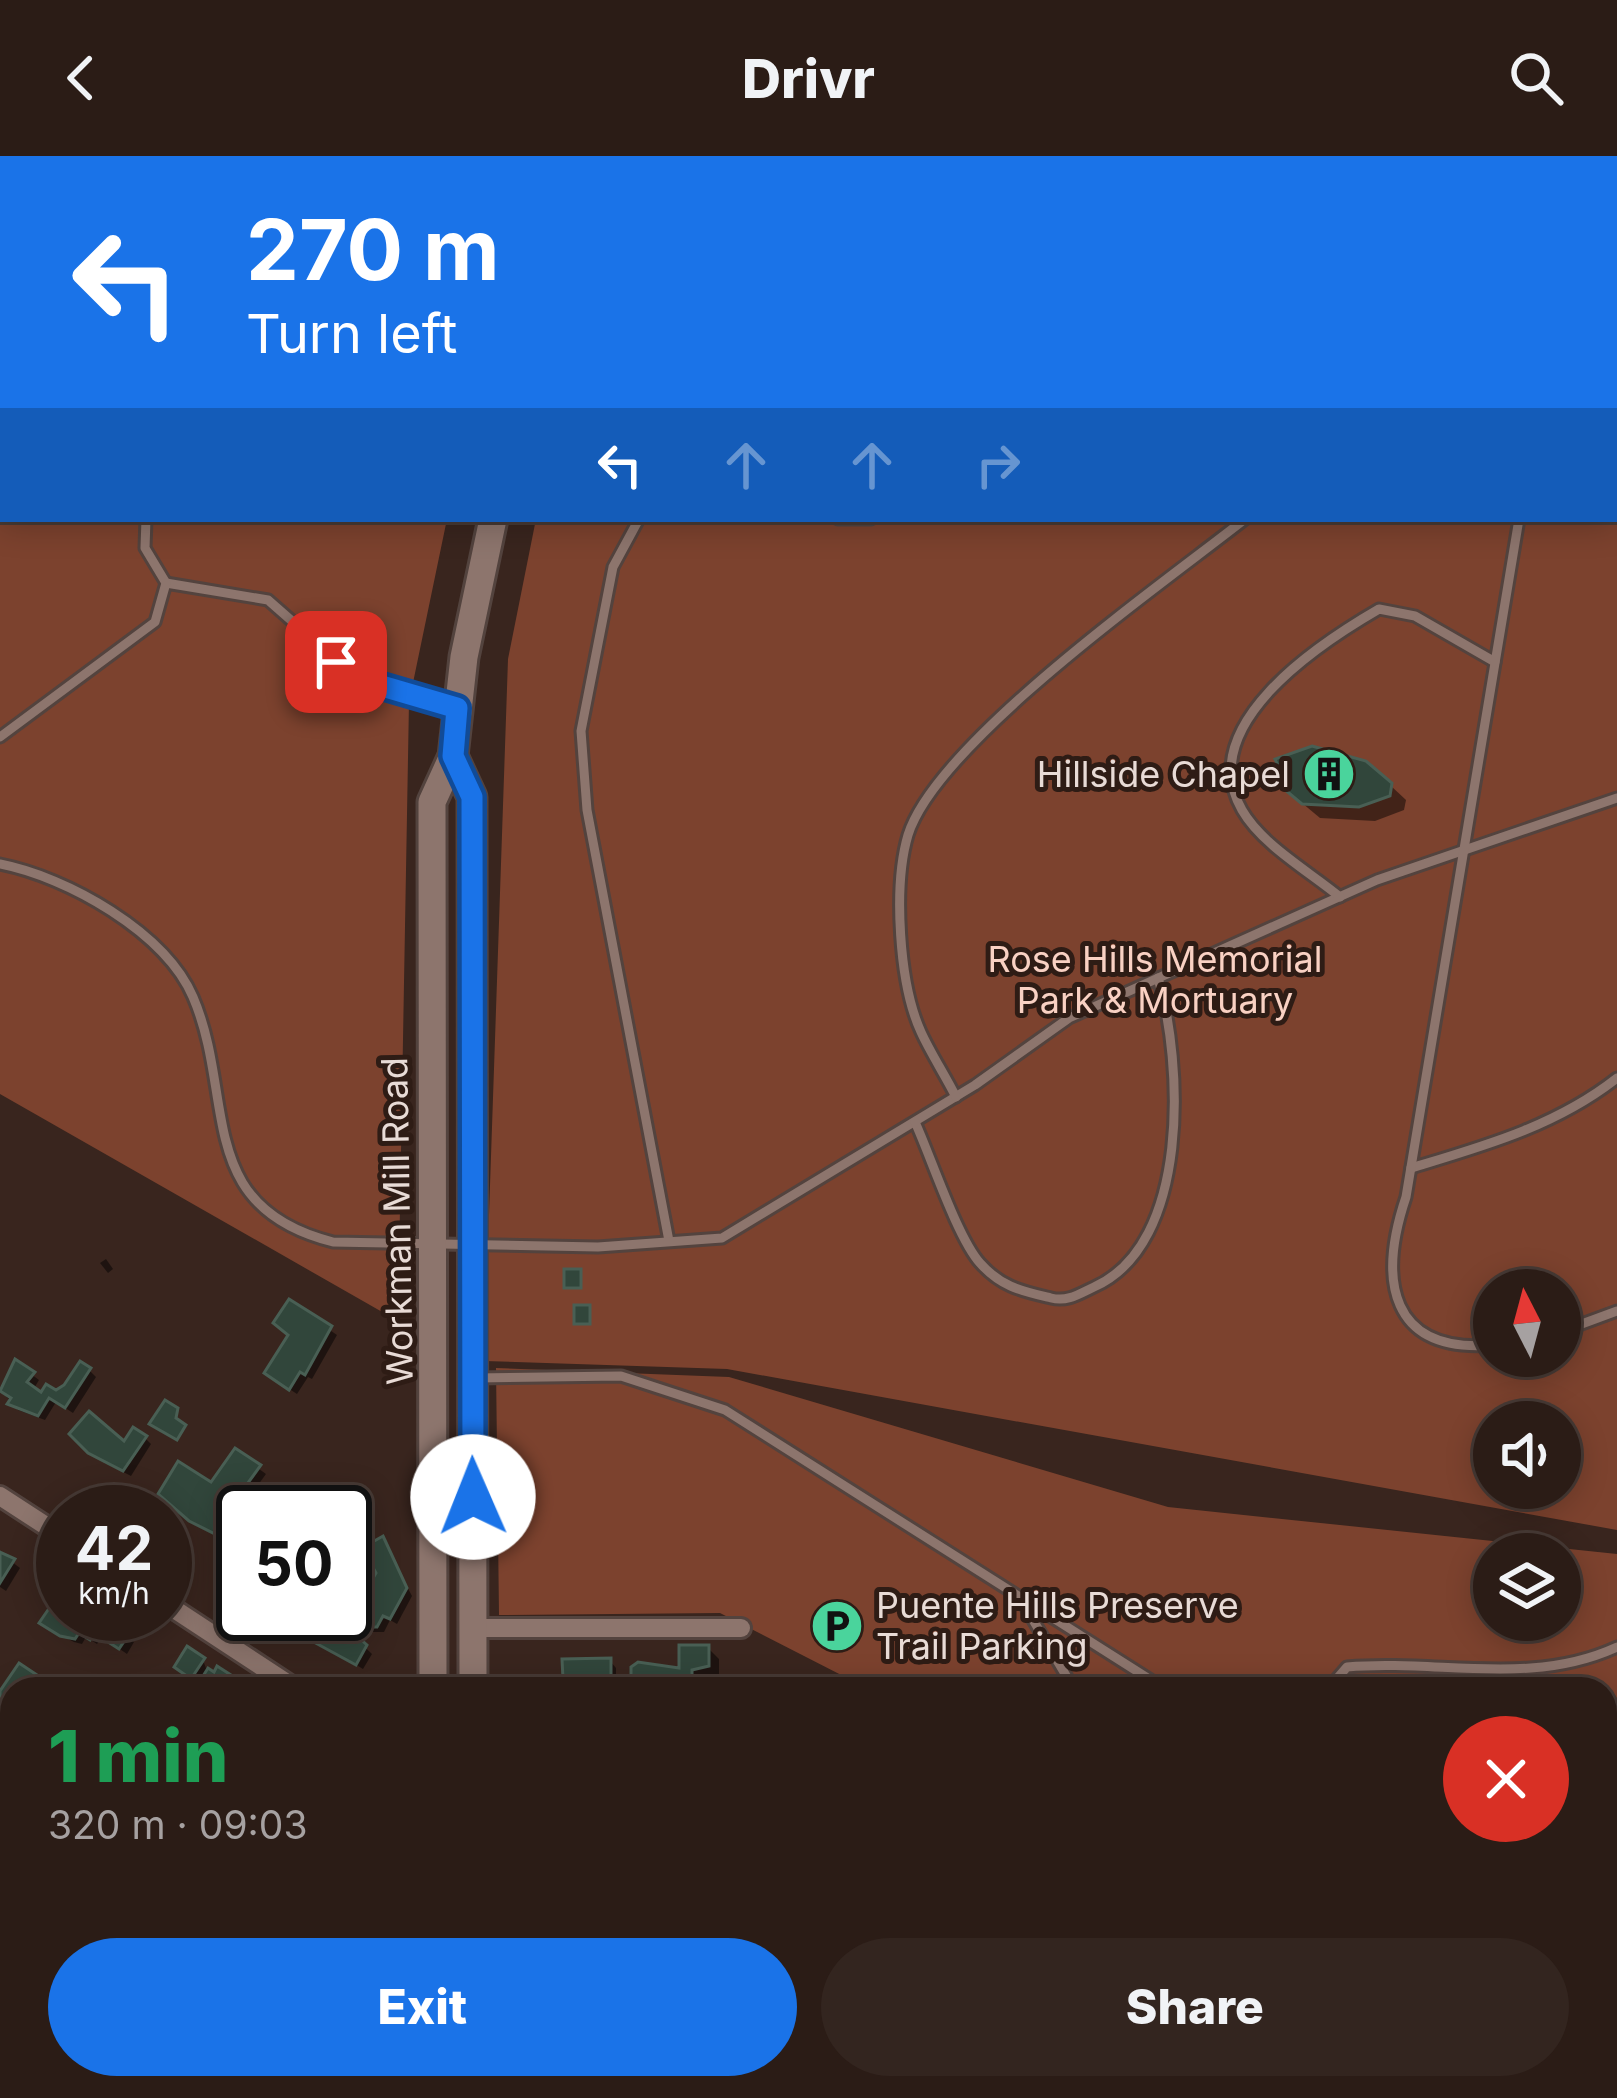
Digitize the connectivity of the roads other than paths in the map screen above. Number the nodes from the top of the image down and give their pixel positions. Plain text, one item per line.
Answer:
1 (146, 522) edge
2 (492, 522) edge
3 (637, 522) edge
4 (1241, 522) edge
5 (1518, 522) edge
6 (166, 584) junction
7 (1495, 662) junction
8 (457, 708) junction
9 (0, 736) edge
10 (453, 756) junction
11 (1617, 798) edge
12 (1463, 851) junction
13 (0, 864) edge
14 (1340, 896) junction
15 (1158, 978) junction
16 (1617, 1078) edge
17 (956, 1096) junction
18 (915, 1122) junction
19 (1411, 1168) junction
20 (669, 1241) junction
21 (469, 1243) junction
22 (436, 1244) junction
23 (1617, 1311) edge
24 (1581, 1324) edge
25 (1473, 1347) edge
26 (471, 1378) junction
27 (0, 1496) edge
28 (36, 1519) edge
29 (1018, 1593) junction
30 (192, 1622) edge
31 (473, 1628) junction
32 (741, 1628) dead end
33 (1617, 1647) edge
34 (278, 1677) edge
35 (433, 1677) edge
36 (473, 1677) edge
37 (1067, 1677) edge
38 (1147, 1677) edge
39 (1338, 1677) edge

1 - 6 lane
2 - 8 main road, Workman Mill Road
3 - 20 lane
4 - 17 lane
5 - 7 lane
6 - 8 lane
6 - 9 lane
7 - 12 lane
7 - 14 lane
8 - 10 main road, Workman Mill Road
10 - 21 main road, Workman Mill Road
10 - 22 main road, Workman Mill Road
11 - 12 lane
12 - 14 lane
12 - 19 lane
13 - 22 lane
14 - 15 lane
15 - 17 lane
15 - 18 lane
16 - 19 lane
17 - 18 lane
18 - 20 lane
19 - 25 lane
20 - 21 lane
21 - 22 lane
21 - 26 main road, Workman Mill Road
22 - 35 main road, Workman Mill Road
23 - 24 lane
26 - 29 lane
26 - 31 main road, Workman Mill Road
27 - 28 street
29 - 37 lane
29 - 38 lane
30 - 34 street
31 - 32 street
31 - 36 main road, Workman Mill Road
33 - 39 lane

